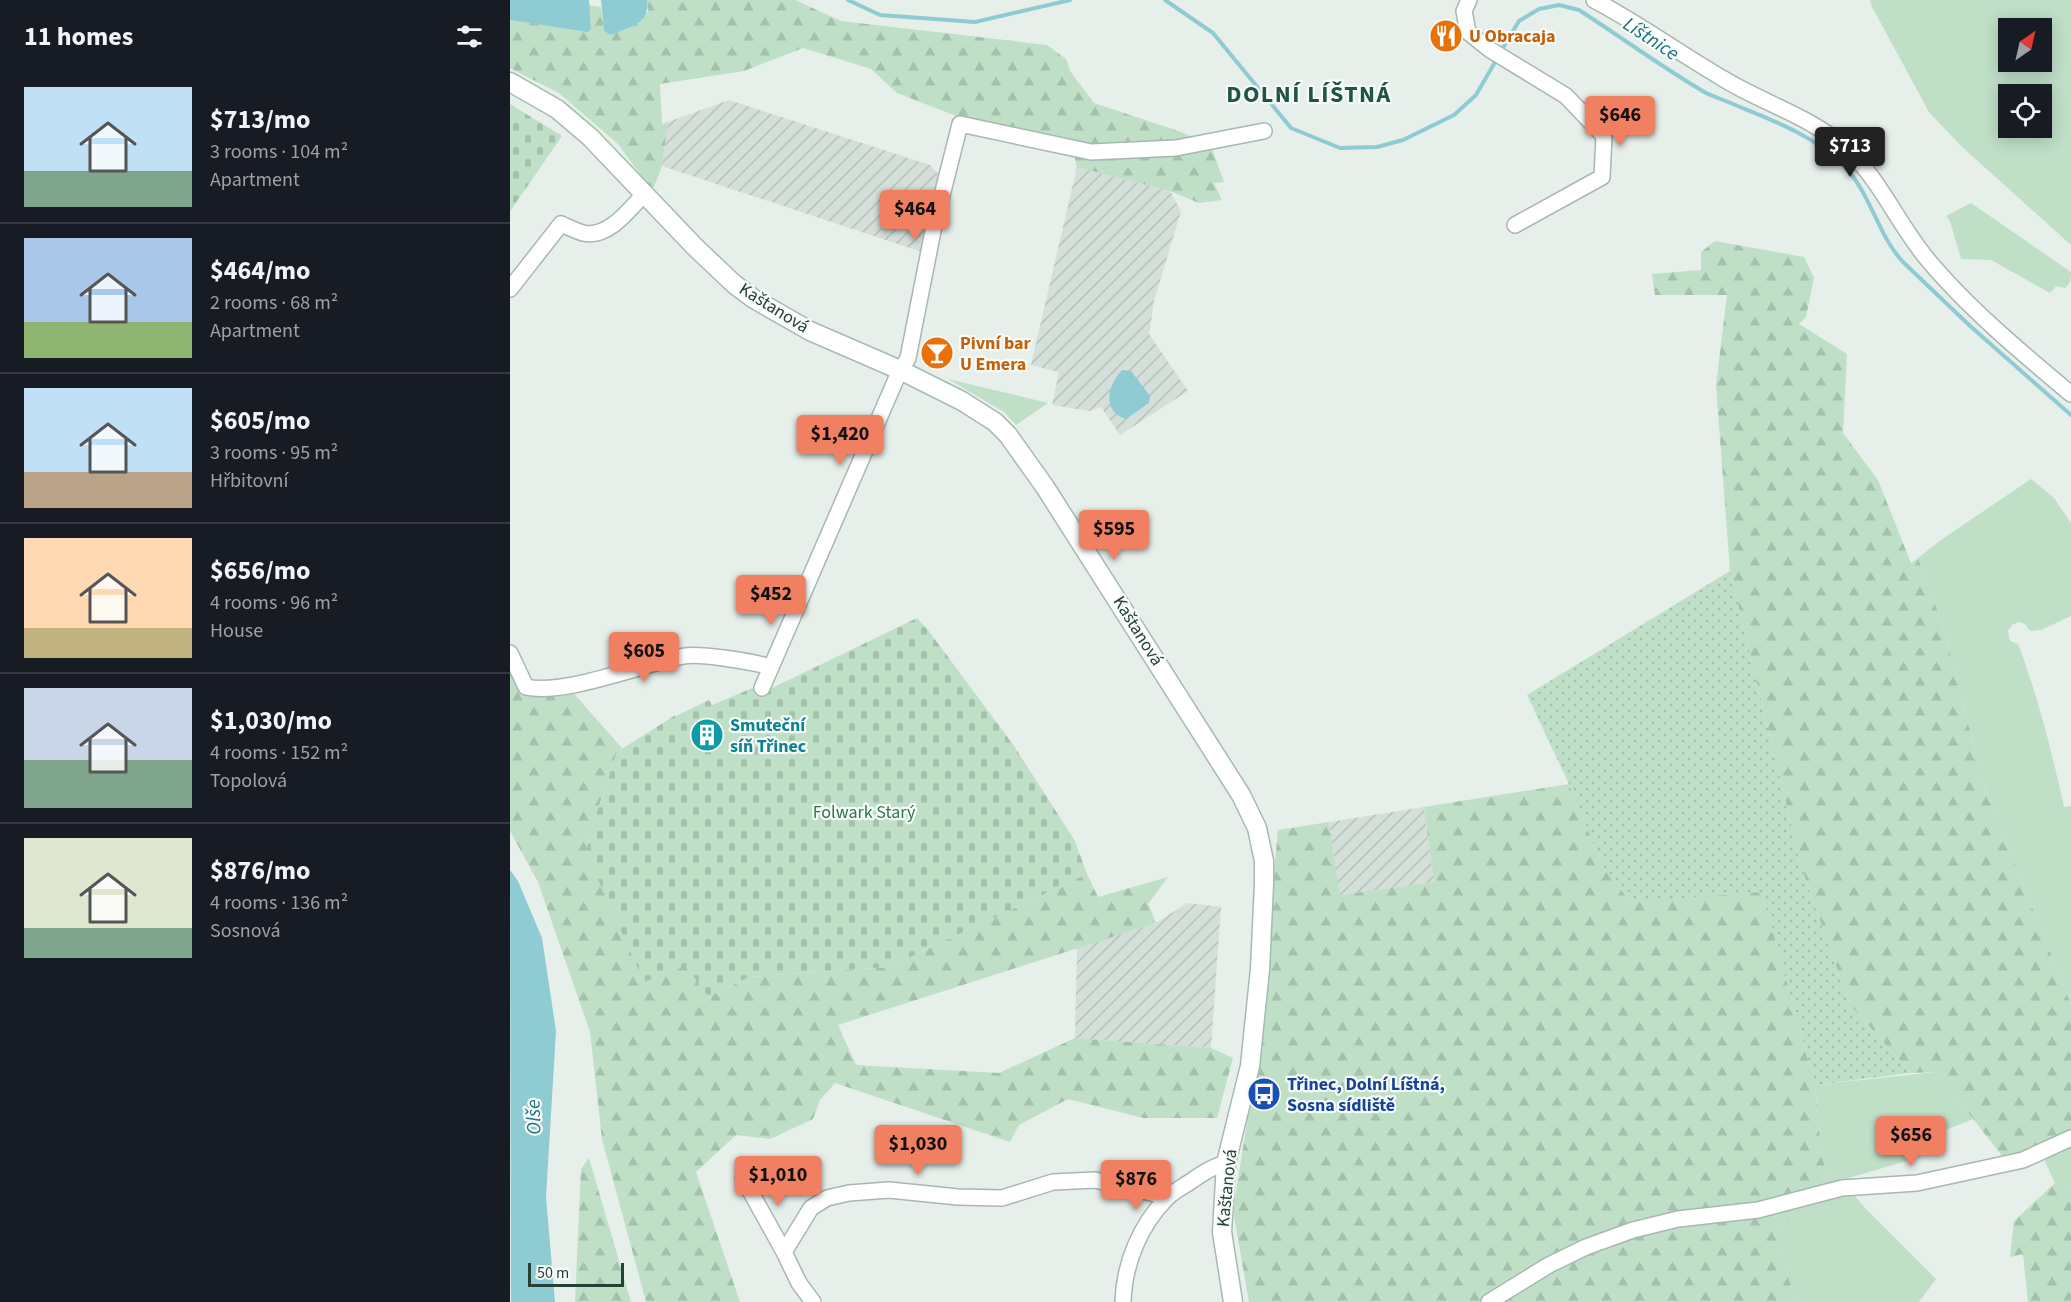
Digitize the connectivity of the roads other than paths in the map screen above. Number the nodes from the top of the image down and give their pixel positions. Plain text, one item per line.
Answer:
1 (1469, 0) edge
2 (1593, 0) edge
3 (510, 82) edge
4 (1264, 131) dead end
5 (645, 193) junction
6 (1515, 225) dead end
7 (510, 289) edge
8 (900, 370) junction
9 (2071, 394) edge
10 (510, 653) edge
11 (771, 667) junction
12 (762, 688) dead end
13 (2071, 1138) edge
14 (1226, 1163) junction
15 (743, 1178) dead end
16 (1168, 1197) junction
17 (784, 1252) junction
18 (813, 1302) edge
19 (1123, 1302) edge
20 (1233, 1302) edge
21 (1489, 1302) edge

1 - 6 street
2 - 9 street
3 - 5 street, Kaštanová
4 - 8 street
5 - 7 street
5 - 8 street, Kaštanová
8 - 11 street
8 - 14 street, Kaštanová
10 - 11 street
11 - 12 street
13 - 21 street
14 - 16 street
14 - 20 street, Kaštanová
15 - 17 street
16 - 17 street
16 - 19 street
17 - 18 street

